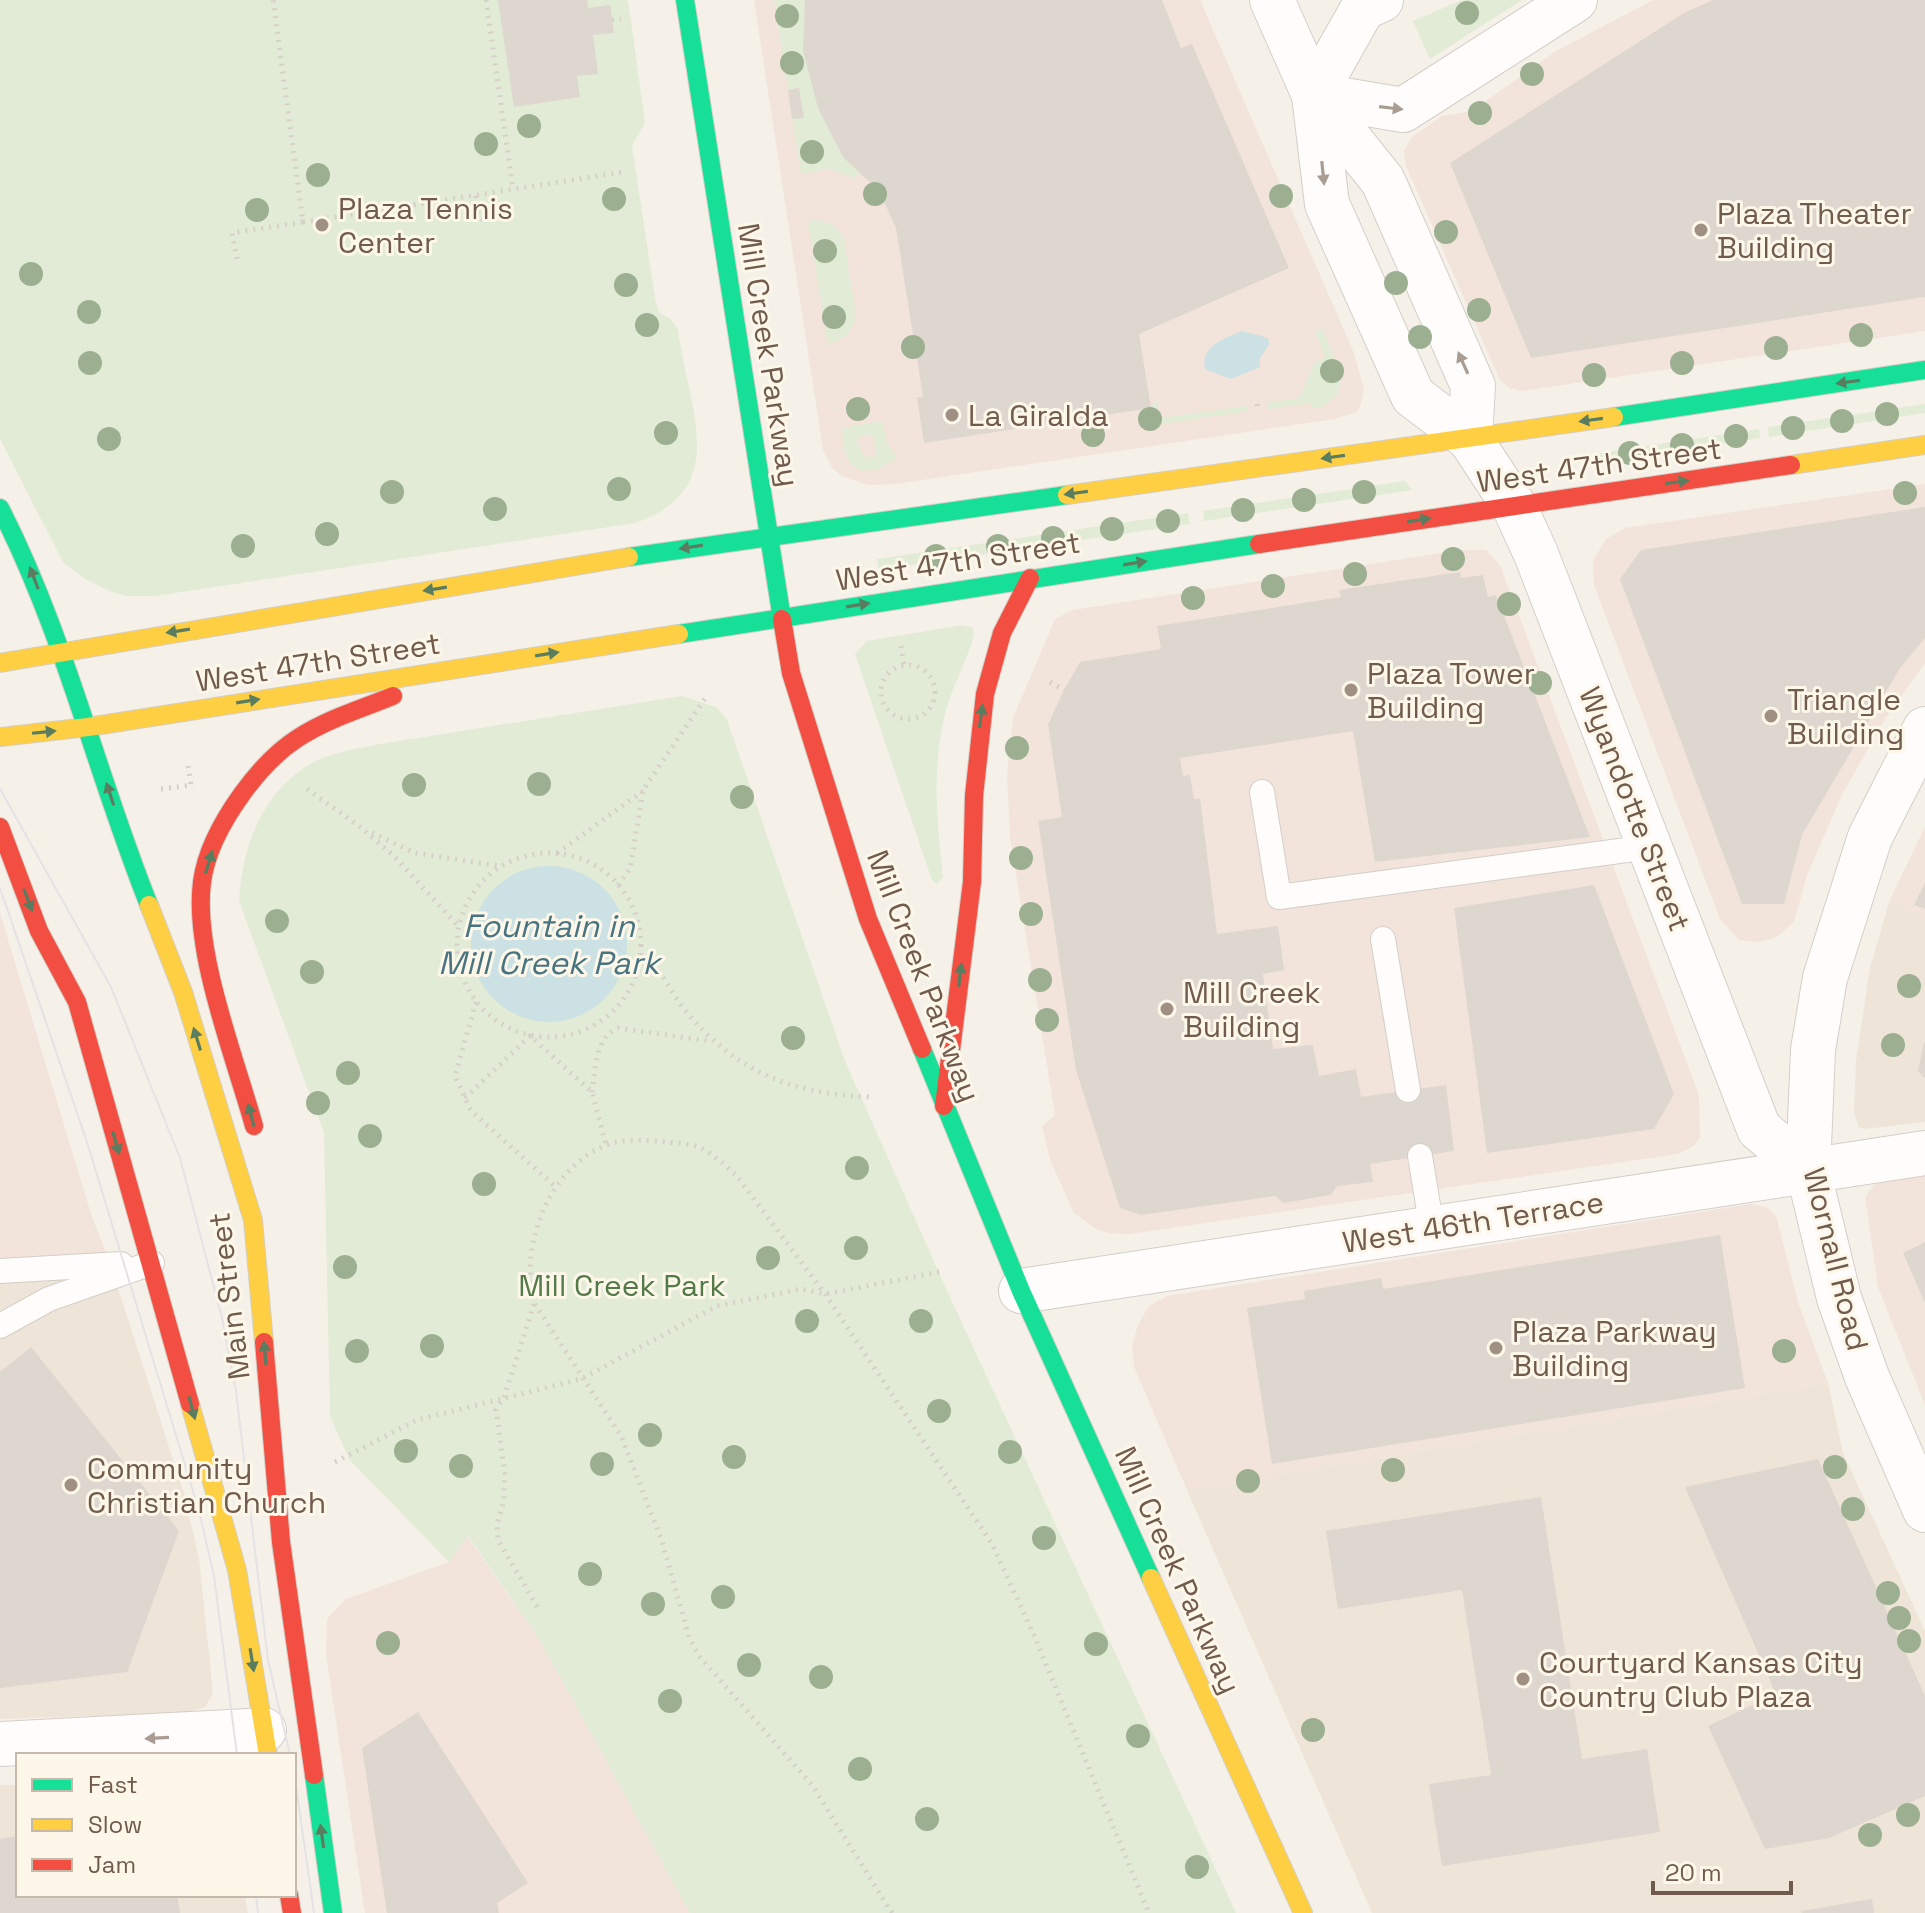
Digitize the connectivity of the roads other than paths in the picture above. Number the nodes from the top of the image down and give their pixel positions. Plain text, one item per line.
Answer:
1 (685, 0) edge
2 (1272, 0) edge
3 (1381, 0) edge
4 (1575, 0) edge
5 (1314, 95) junction
6 (1925, 370) edge
7 (1470, 439) junction
8 (1925, 445) edge
9 (1514, 506) junction
10 (0, 508) edge
11 (769, 535) junction
12 (1030, 578) junction
13 (781, 617) junction
14 (62, 651) junction
15 (0, 663) edge
16 (470, 666) junction
17 (88, 727) junction
18 (1925, 729) edge
19 (0, 737) edge
20 (1262, 792) dead end
21 (0, 827) edge
22 (1649, 847) junction
23 (1383, 939) dead end
24 (1408, 1090) dead end
25 (943, 1108) junction
26 (257, 1140) dead end
27 (1925, 1153) edge
28 (1420, 1156) dead end
29 (256, 1167) dead end
30 (1808, 1170) junction
31 (253, 1220) junction
32 (1432, 1229) junction
33 (152, 1263) junction
34 (0, 1271) edge
35 (1021, 1291) junction
36 (0, 1326) edge
37 (1925, 1510) edge
38 (266, 1743) edge
39 (0, 1744) edge
40 (333, 1913) edge
41 (1303, 1913) edge

1 - 11 main road, Mill Creek Parkway
2 - 5 street, Wyandotte Street
3 - 5 street
5 -> 4 street
7 -> 5 street, Wyandotte Street
5 -> 7 street, Wyandotte Street
6 -> 7 main road, West 47th Street
7 - 9 street, Wyandotte Street
7 -> 11 main road, West 47th Street
9 -> 8 main road, West 47th Street
12 -> 9 main road, West 47th Street
9 - 22 street, Wyandotte Street
14 -> 10 main road, Main Street
11 - 13 main road, Mill Creek Parkway
11 -> 14 main road, West 47th Street
13 -> 12 main road, West 47th Street
25 -> 12 main road
16 -> 13 main road, West 47th Street
13 - 25 main road, Mill Creek Parkway
14 - 15 main road, West 47th Street
14 - 17 main road, Main Street
17 -> 16 main road, West 47th Street
26 -> 16 main road
19 -> 17 main road, West 47th Street
31 -> 17 main road, Main Street
18 - 30 street, Wornall Road
20 - 22 lane
21 -> 33 main road, Main Street
22 - 30 street, Wyandotte Street
23 - 24 lane
25 - 35 main road, Mill Creek Parkway
27 - 30 street, West 46th Terrace
28 - 32 lane
29 - 31 main road
30 - 32 street, West 46th Terrace
30 - 37 street, Wornall Road
40 -> 31 main road, Main Street
32 - 35 street, West 46th Terrace
33 - 34 lane
33 - 36 lane
33 -> 38 main road, Main Street
35 - 41 main road, Mill Creek Parkway
38 -> 39 street

